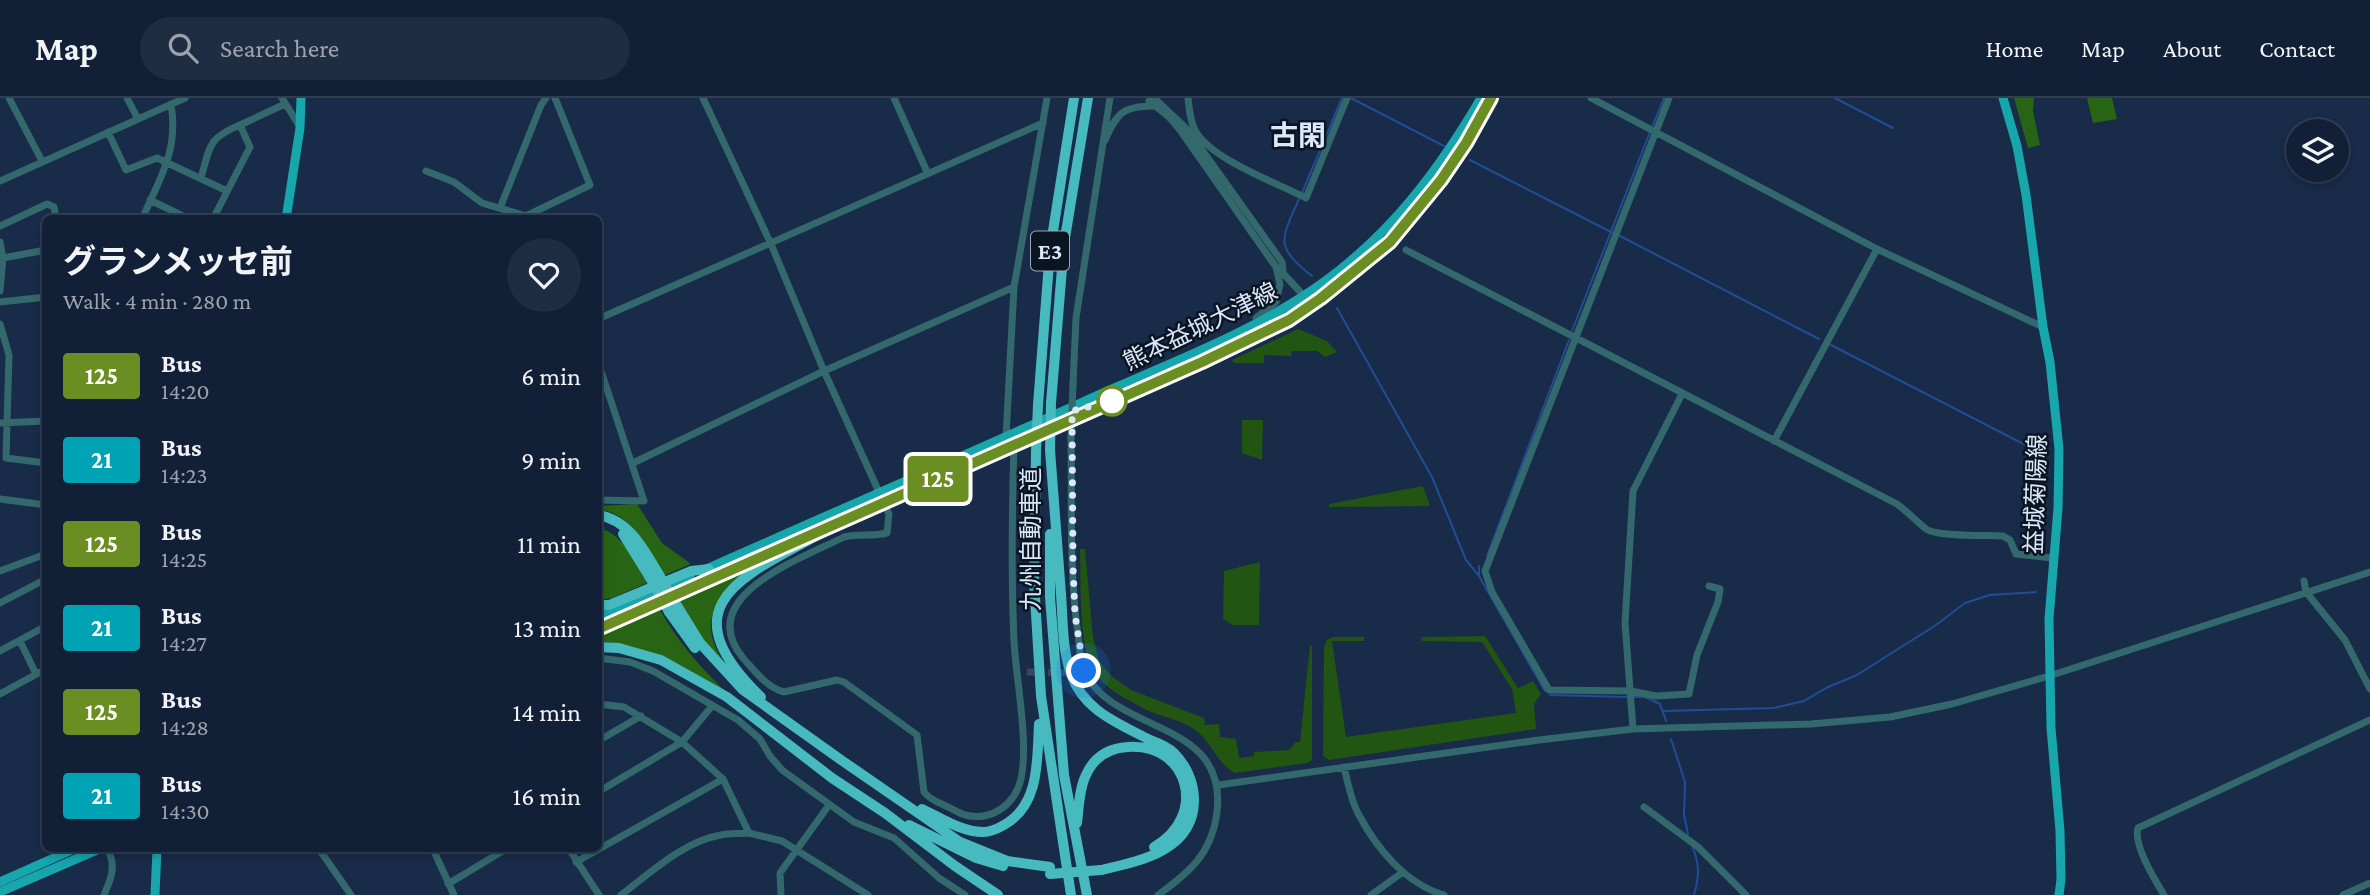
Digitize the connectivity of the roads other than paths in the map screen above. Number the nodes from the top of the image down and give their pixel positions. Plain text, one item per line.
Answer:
1 (9, 98) edge
2 (127, 98) edge
3 (185, 98) edge
4 (301, 98) edge
5 (546, 98) edge
6 (555, 98) edge
7 (703, 98) edge
8 (894, 98) edge
9 (1047, 98) edge
10 (1074, 98) edge
11 (1088, 98) edge
12 (1110, 98) edge
13 (1188, 98) edge
14 (1347, 98) edge
15 (1480, 98) edge
16 (1491, 98) edge
17 (1591, 98) edge
18 (1668, 98) edge
19 (2003, 98) edge
20 (284, 101) edge
21 (1152, 101) edge
22 (171, 104) junction
23 (138, 119) junction
24 (1043, 123) junction
25 (240, 125) junction
26 (300, 128) junction
27 (108, 132) junction
28 (1656, 132) junction
29 (1101, 150) junction
30 (42, 161) junction
31 (167, 163) junction
32 (426, 171) dead end
33 (929, 174) junction
34 (201, 178) junction
35 (0, 181) edge
36 (227, 191) junction
37 (150, 200) junction
38 (500, 208) junction
39 (55, 215) edge
40 (144, 215) edge
41 (181, 215) edge
42 (215, 215) edge
43 (287, 215) edge
44 (523, 215) edge
45 (538, 215) edge
46 (0, 226) edge
47 (0, 242) edge
48 (771, 244) junction
49 (1877, 249) junction
50 (1406, 250) dead end
51 (42, 251) edge
52 (3, 258) junction
53 (1279, 269) junction
54 (1014, 287) junction
55 (0, 291) edge
56 (1304, 296) junction
57 (42, 297) edge
58 (1321, 298) junction
59 (0, 302) edge
60 (602, 317) edge
61 (1289, 320) junction
62 (0, 324) edge
63 (2043, 327) junction
64 (1575, 338) junction
65 (1214, 346) junction
66 (824, 371) junction
67 (602, 374) edge
68 (4, 387) edge
69 (1682, 394) junction
70 (42, 421) edge
71 (3, 423) edge
72 (1010, 440) junction
73 (1774, 441) junction
74 (1050, 450) junction
75 (42, 462) edge
76 (633, 463) junction
77 (879, 492) junction
78 (0, 499) edge
79 (602, 500) edge
80 (884, 503) junction
81 (42, 504) edge
82 (602, 515) edge
83 (602, 523) edge
84 (829, 529) junction
85 (42, 555) edge
86 (2052, 558) junction
87 (709, 569) junction
88 (0, 571) edge
89 (2370, 572) edge
90 (654, 575) junction
91 (42, 581) edge
92 (2304, 581) dead end
93 (1709, 586) dead end
94 (2306, 592) junction
95 (0, 603) edge
96 (602, 605) edge
97 (674, 610) junction
98 (602, 616) edge
99 (602, 627) edge
100 (42, 628) edge
101 (20, 641) junction
102 (602, 647) edge
103 (0, 651) edge
104 (602, 658) edge
105 (42, 671) edge
106 (1084, 671) junction
107 (1027, 672) tunnel mouth
108 (1017, 673) junction
109 (1075, 673) tunnel mouth
110 (36, 674) junction
111 (2049, 676) junction
112 (2370, 689) edge
113 (1631, 691) junction
114 (0, 694) edge
115 (1041, 696) junction
116 (602, 704) edge
117 (712, 706) junction
118 (641, 716) junction
119 (2370, 720) edge
120 (789, 723) junction
121 (1633, 729) junction
122 (778, 738) junction
123 (602, 739) edge
124 (682, 742) junction
125 (1344, 767) junction
126 (723, 779) junction
127 (1218, 785) junction
128 (602, 790) edge
129 (895, 796) junction
130 (829, 804) junction
131 (1644, 807) dead end
132 (885, 813) junction
133 (750, 833) junction
134 (1077, 837) junction
135 (602, 847) edge
136 (797, 850) junction
137 (67, 852) edge
138 (92, 852) edge
139 (108, 852) edge
140 (157, 852) edge
141 (321, 852) edge
142 (434, 852) edge
143 (501, 852) edge
144 (571, 852) edge
145 (594, 852) edge
146 (576, 862) junction
147 (1102, 867) junction
148 (1050, 871) junction
149 (1403, 872) junction
150 (0, 882) edge
151 (2370, 883) edge
152 (448, 884) junction
153 (0, 892) edge
154 (104, 895) edge
155 (155, 895) edge
156 (351, 895) edge
157 (454, 895) edge
158 (599, 895) edge
159 (621, 895) edge
160 (781, 895) edge
161 (868, 895) edge
162 (965, 895) edge
163 (999, 895) edge
164 (1071, 895) edge
165 (1087, 895) edge
166 (1158, 895) edge
167 (1371, 895) edge
168 (1444, 895) edge
169 (1745, 895) edge
170 (2059, 895) edge
171 (2164, 895) edge
172 (2343, 895) edge

1 - 30 street
2 - 23 street
3 - 22 street
4 - 26 main road
5 - 38 street
6 - 45 street
7 - 48 street
8 - 33 street
9 - 24 street
10 - 115 highway, 九州自動車道 / E3, bridge
11 - 74 highway, 九州自動車道 / E3, bridge
12 - 29 street
13 - 14 street
15 - 56 main road, 熊本益城大津線
16 - 58 main road, 熊本益城大津線
17 - 28 street
18 - 28 street
19 - 63 main road, 益城菊陽線
20 - 25 street
20 - 26 street
21 - 29 street
21 - 53 street
22 - 23 street
22 - 31 street
23 - 27 street
24 - 33 street
24 - 54 street
25 - 34 street
25 - 36 street
26 - 43 main road
27 - 30 street
27 - 31 street
28 - 49 street
28 - 64 street
29 - 106 street, bridge
30 - 35 street
31 - 34 street
31 - 37 street
32 - 38 street
33 - 48 street
34 - 36 street
36 - 42 street
37 - 40 street
37 - 41 street
38 - 44 street
39 - 46 street
47 - 52 street
48 - 60 street
48 - 66 street
49 - 63 street
49 - 73 street
50 - 64 street
51 - 52 street
52 - 55 street
53 - 56 street
53 - 65 street
54 - 66 street
54 - 72 street
56 - 58 street
56 - 61 street
56 - 65 main road, 熊本益城大津線
57 - 59 street
58 - 61 main road, 熊本益城大津線
61 - 72 main road, 熊本益城大津線
62 - 68 street
63 - 86 main road, 益城菊陽線
64 - 69 street
64 - 113 street
65 - 72 main road, 熊本益城大津線
66 - 76 street
66 - 77 street
67 - 76 street
68 - 71 street
69 - 73 street
69 - 113 street
70 - 71 street
71 - 75 street
72 - 77 main road, 熊本益城大津線
72 - 80 main road, 熊本益城大津線
72 - 108 street
73 - 86 street
74 - 134 highway, 九州自動車道 / E3
74 - 147 highway
76 - 79 street
77 - 80 street
77 - 87 main road, 熊本益城大津線
78 - 81 street
80 - 84 main road, 熊本益城大津線
80 - 108 street
82 - 90 highway
83 - 90 highway
84 - 99 main road, 熊本益城大津線
84 - 120 highway
85 - 88 street
86 - 111 main road, 益城菊陽線
87 - 96 highway
87 - 98 main road, 熊本益城大津線
89 - 94 street
90 - 97 highway, bridge
91 - 95 street
92 - 94 street
93 - 113 street
94 - 111 street
94 - 112 street
97 - 120 highway
97 - 122 highway
100 - 101 street
101 - 103 street
101 - 110 street
102 - 122 highway
104 - 117 street
105 - 110 street
106 - 109 street
106 - 127 street
107 - 108 street
110 - 114 street
111 - 121 street
111 - 170 main road, 益城菊陽線
113 - 121 street
115 - 129 highway
115 - 164 highway, 九州自動車道 / E3
116 - 118 street
117 - 124 street
117 - 130 street
118 - 123 street
118 - 124 street
119 - 171 street
120 - 129 highway
121 - 125 street
122 - 132 highway
124 - 126 street
124 - 128 street
125 - 127 street
125 - 149 street
126 - 133 street
126 - 135 street
127 - 166 street
129 - 148 highway
130 - 136 street
130 - 162 street
131 - 169 street
132 - 148 highway
132 - 163 highway
133 - 136 street
133 - 159 street
134 - 147 highway
134 - 165 highway, 九州自動車道 / E3
136 - 160 street
136 - 161 street
137 - 150 main road
138 - 153 main road
139 - 154 street
140 - 155 main road
141 - 156 street
142 - 152 street
143 - 152 street
144 - 146 street
145 - 146 street
146 - 158 street
147 - 148 highway, bridge
149 - 167 street
149 - 168 street
151 - 172 street
152 - 157 street

